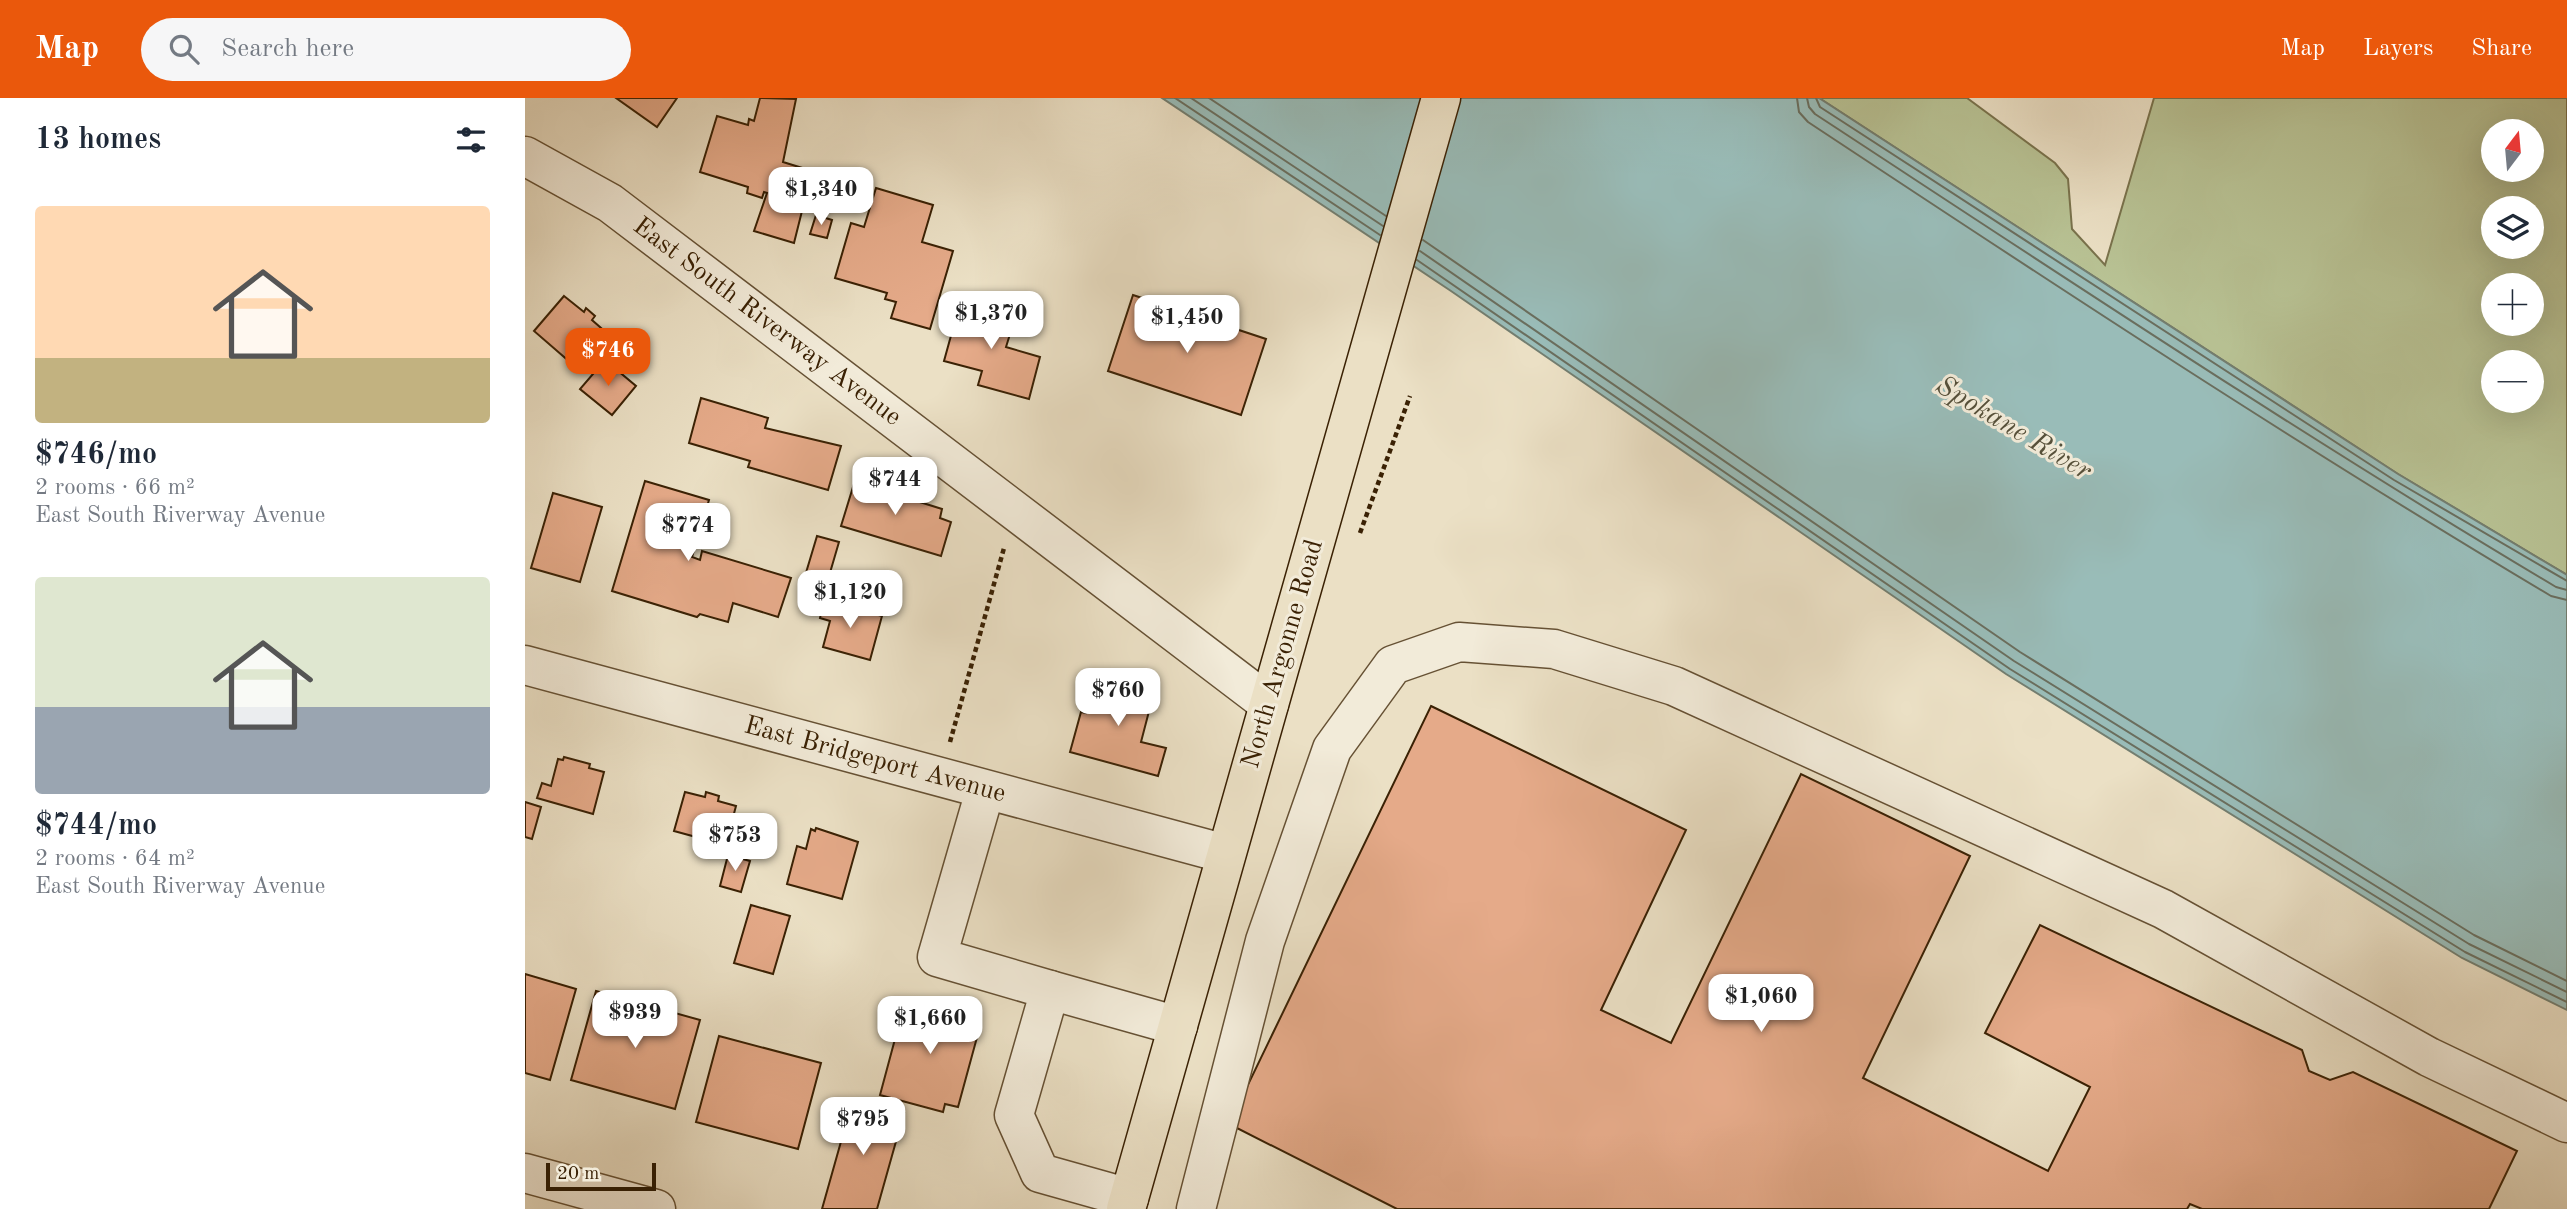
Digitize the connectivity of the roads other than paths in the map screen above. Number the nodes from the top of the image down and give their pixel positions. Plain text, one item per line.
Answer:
1 (1441, 98) edge
2 (525, 156) edge
3 (525, 665) edge
4 (1269, 704) junction
5 (985, 791) junction
6 (1226, 854) junction
7 (1050, 990) junction
8 (1178, 1026) junction
9 (2567, 1123) edge
10 (532, 1186) edge
11 (1128, 1204) edge
12 (656, 1209) edge
13 (1196, 1209) edge

1 - 4 main road, North Argonne Road
2 - 4 street, East South Riverway Avenue
3 - 5 street, East Bridgeport Avenue
4 - 6 main road, North Argonne Road
5 - 6 street, East Bridgeport Avenue
5 - 7 street
6 - 8 main road, North Argonne Road
7 - 8 street
7 - 11 street
8 - 11 main road, North Argonne Road
9 - 13 street
10 - 12 street

